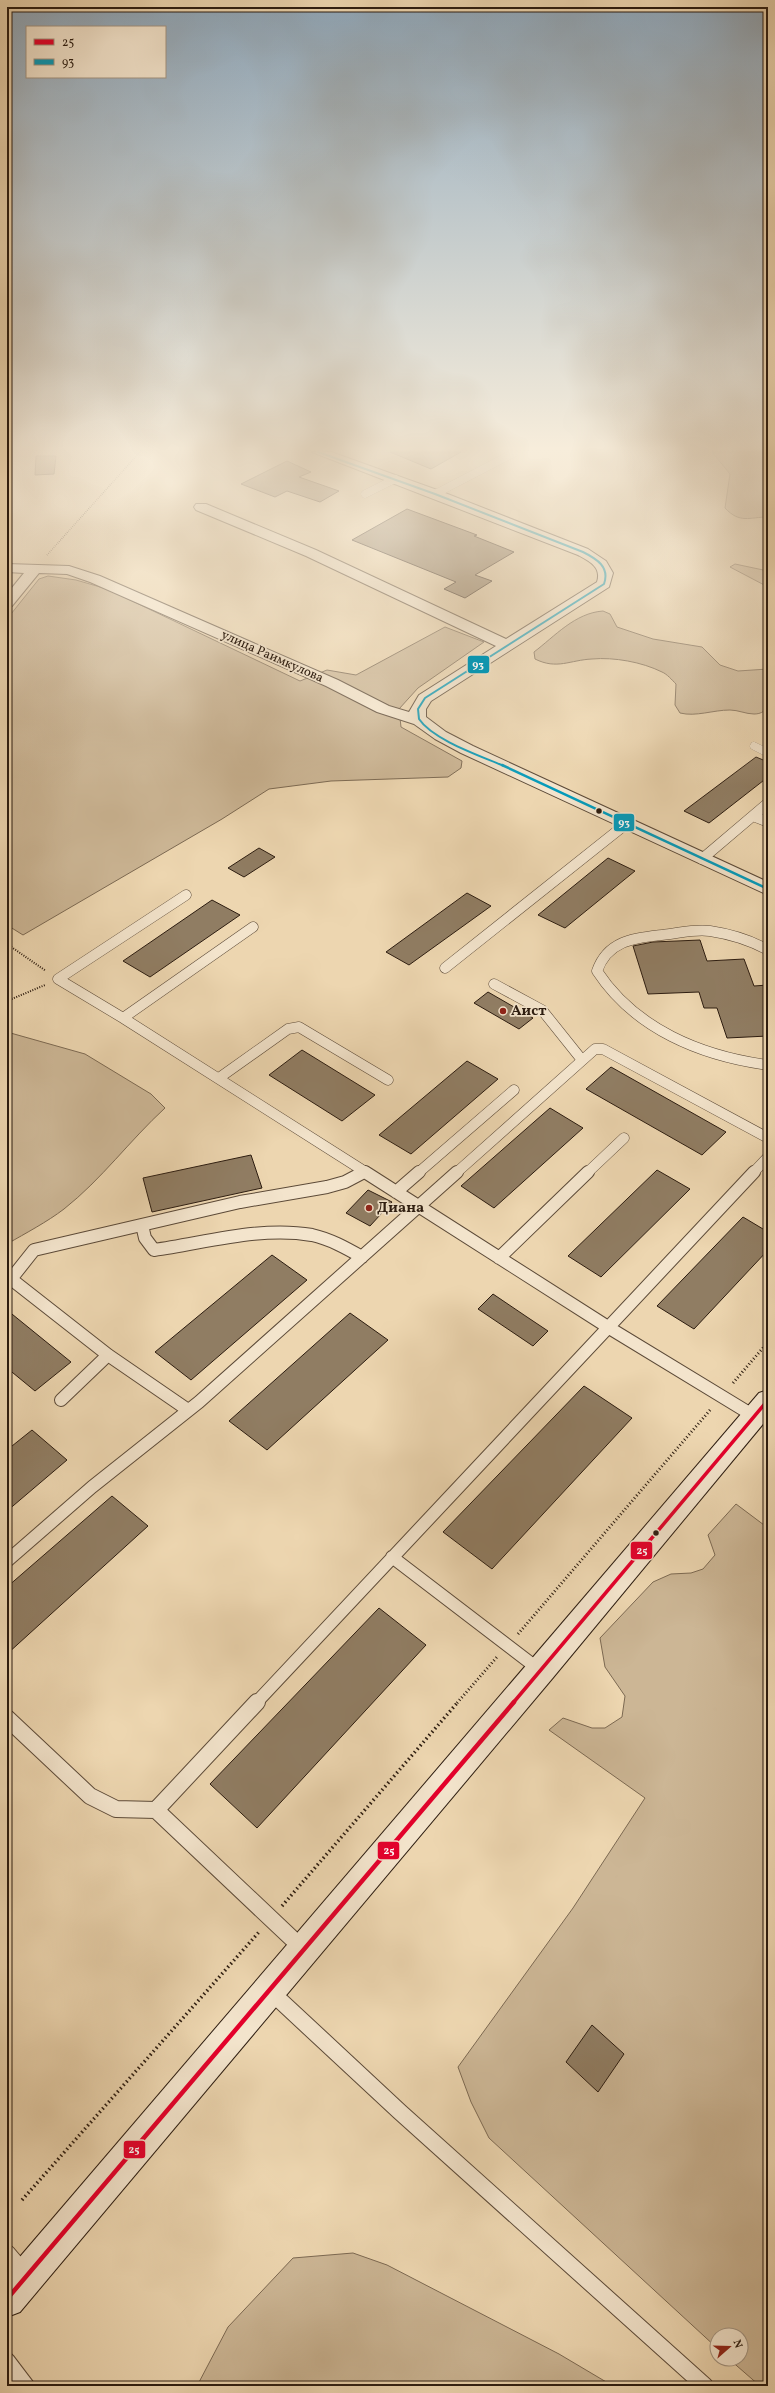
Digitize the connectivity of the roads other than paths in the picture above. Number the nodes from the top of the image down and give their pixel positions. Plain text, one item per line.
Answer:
1 (334, 564) edge
2 (600, 564) edge
3 (7, 568) edge
4 (35, 569) junction
5 (7, 603) edge
6 (506, 645) junction
7 (421, 721) junction
8 (754, 746) dead end
9 (768, 753) edge
10 (768, 803) edge
11 (753, 816) junction
12 (768, 822) edge
13 (626, 824) junction
14 (702, 859) junction
15 (768, 889) edge
16 (186, 895) dead end
17 (253, 927) dead end
18 (767, 948) edge
19 (445, 968) dead end
20 (494, 984) dead end
21 (122, 1018) junction
22 (582, 1060) junction
23 (768, 1065) edge
24 (219, 1078) junction
25 (388, 1080) dead end
26 (514, 1090) dead end
27 (624, 1138) dead end
28 (768, 1138) edge
29 (768, 1157) edge
30 (364, 1172) junction
31 (396, 1192) junction
32 (420, 1207) junction
33 (142, 1225) junction
34 (362, 1258) junction
35 (499, 1258) junction
36 (611, 1329) junction
37 (108, 1355) junction
38 (61, 1400) dead end
39 (761, 1408) edge
40 (188, 1410) junction
41 (392, 1557) junction
42 (7, 1561) edge
43 (541, 1671) junction
44 (7, 1718) edge
45 (156, 1810) junction
46 (304, 1950) junction
47 (270, 1990) junction
48 (7, 2253) edge
49 (27, 2276) junction
50 (7, 2299) edge
51 (7, 2361) edge
52 (26, 2386) edge
53 (705, 2386) edge

1 - 6 street
2 - 6 street
3 - 4 street, улица Раимкулова
4 - 5 street
4 - 7 street, улица Раимкулова
6 - 7 street
7 - 13 street, улица Раимкулова
8 - 9 lane
10 - 11 lane
11 - 12 lane
11 - 14 lane
13 - 14 street, улица Раимкулова
13 - 19 lane
14 - 15 street, улица Раимкулова
16 - 21 lane
17 - 21 lane
18 - 23 lane
20 - 22 lane
21 - 24 lane
22 - 28 lane
22 - 32 lane
24 - 25 lane
24 - 30 lane
26 - 31 lane
27 - 35 lane
29 - 36 lane
30 - 31 lane
30 - 33 lane
31 - 32 lane
32 - 34 lane
32 - 35 lane
33 - 34 lane
33 - 37 lane
34 - 40 lane
35 - 36 lane
36 - 39 lane
36 - 41 lane
37 - 38 lane
37 - 40 lane
39 - 43 street
40 - 42 lane
41 - 43 lane
41 - 45 lane
43 - 46 street
44 - 45 lane
45 - 46 lane
46 - 47 street
47 - 49 street
47 - 53 lane
48 - 49 lane
49 - 50 street
51 - 52 lane

